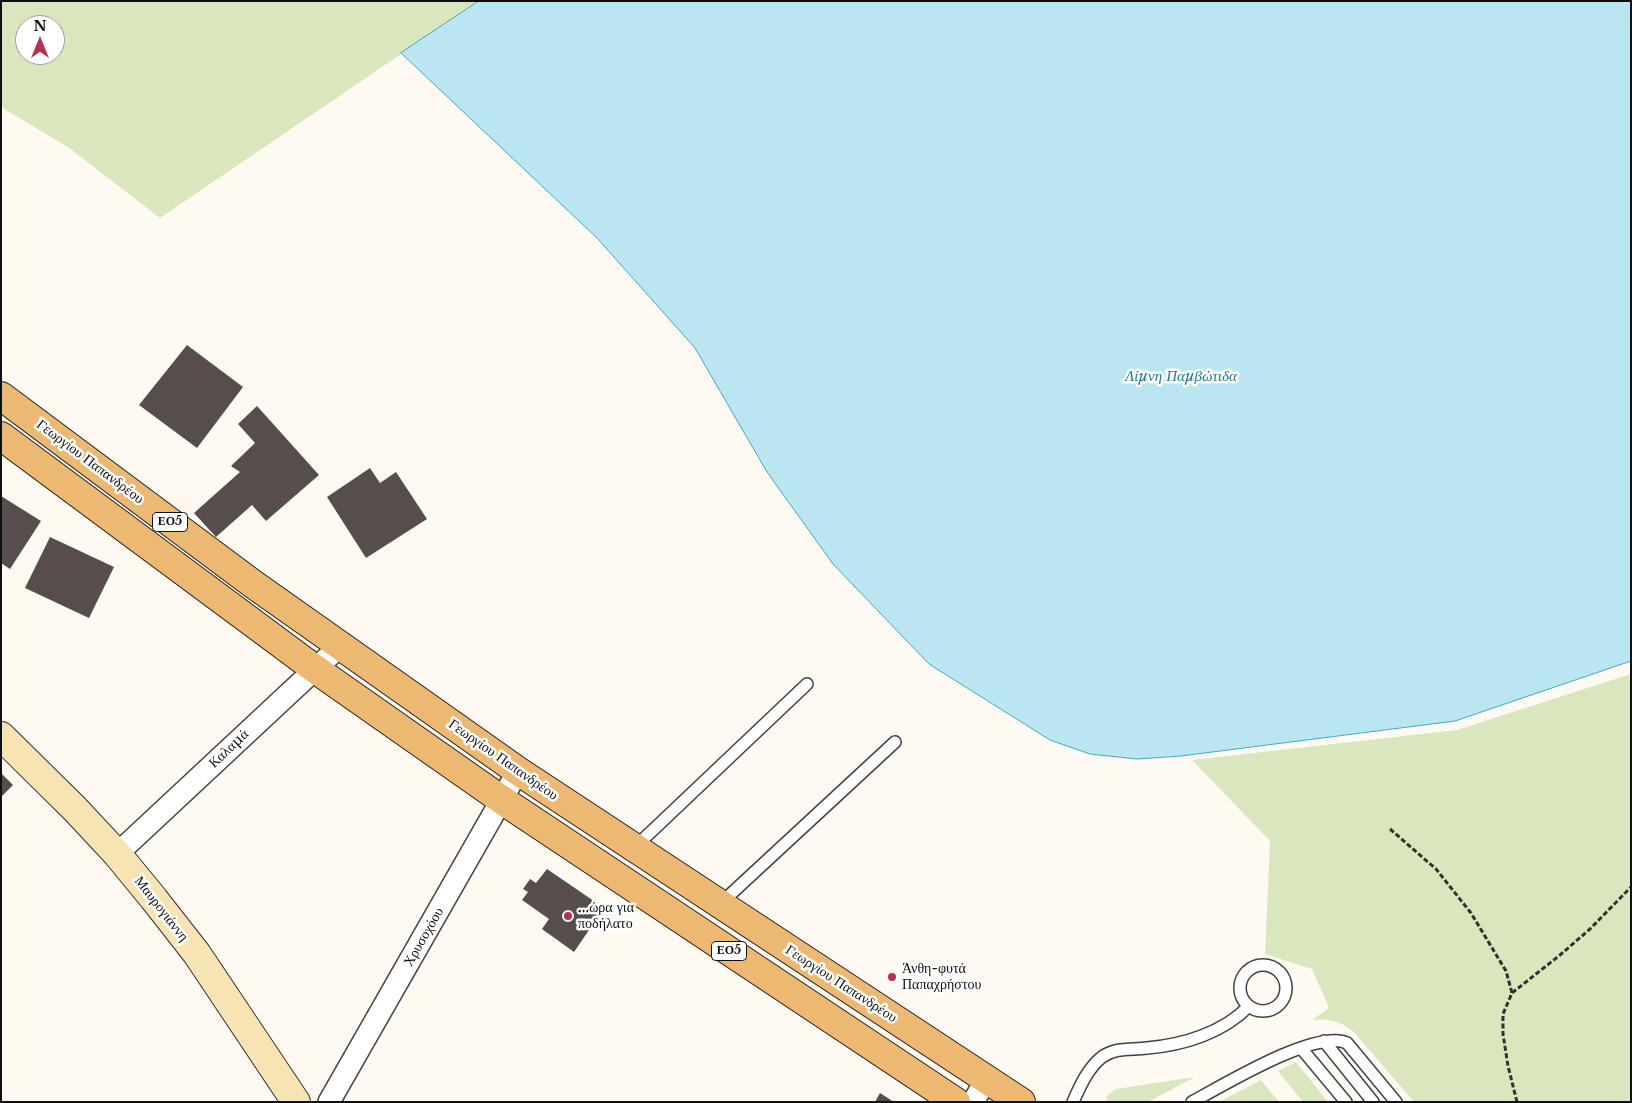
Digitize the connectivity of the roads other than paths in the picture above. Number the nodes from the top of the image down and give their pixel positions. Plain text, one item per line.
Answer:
1 (1, 396) edge
2 (1, 436) edge
3 (341, 645) junction
4 (315, 669) junction
5 (807, 684) dead end
6 (1, 736) edge
7 (895, 742) dead end
8 (518, 772) junction
9 (502, 800) junction
10 (634, 848) junction
11 (117, 854) junction
12 (720, 904) junction
13 (1249, 1006) junction
14 (1324, 1042) junction
15 (1301, 1048) junction
16 (979, 1091) edge
17 (296, 1102) edge
18 (330, 1102) edge
19 (956, 1102) edge
20 (1021, 1102) edge
21 (1073, 1102) edge
22 (1192, 1102) edge
23 (1346, 1102) edge
24 (1373, 1102) edge
25 (1396, 1102) edge

1 - 3 main road, Γεωργίου Παπανδρέου / ΕΟ5
2 - 4 main road, ΕΟ5
3 - 4 street, Καλαμά
3 - 8 main road, Γεωργίου Παπανδρέου / ΕΟ5
4 - 9 main road, ΕΟ5
4 - 11 street, Καλαμά
5 - 10 lane
6 - 11 main road, Μαυρογιάννη
7 - 12 lane
8 - 9 street, Χρυσοχόου
8 - 10 main road, Γεωργίου Παπανδρέου / ΕΟ5
9 - 18 street, Χρυσοχόου
9 - 19 main road, ΕΟ5
10 - 12 main road, Γεωργίου Παπανδρέου / ΕΟ5
11 - 17 main road, Μαυρογιάννη
12 - 16 main road, Γεωργίου Παπανδρέου / ΕΟ5
13 - 13 lane
13 - 21 lane
14 - 15 lane
14 - 24 lane
14 - 25 lane
15 - 22 lane
15 - 23 lane
16 - 20 main road, Γεωργίου Παπανδρέου / ΕΟ5

